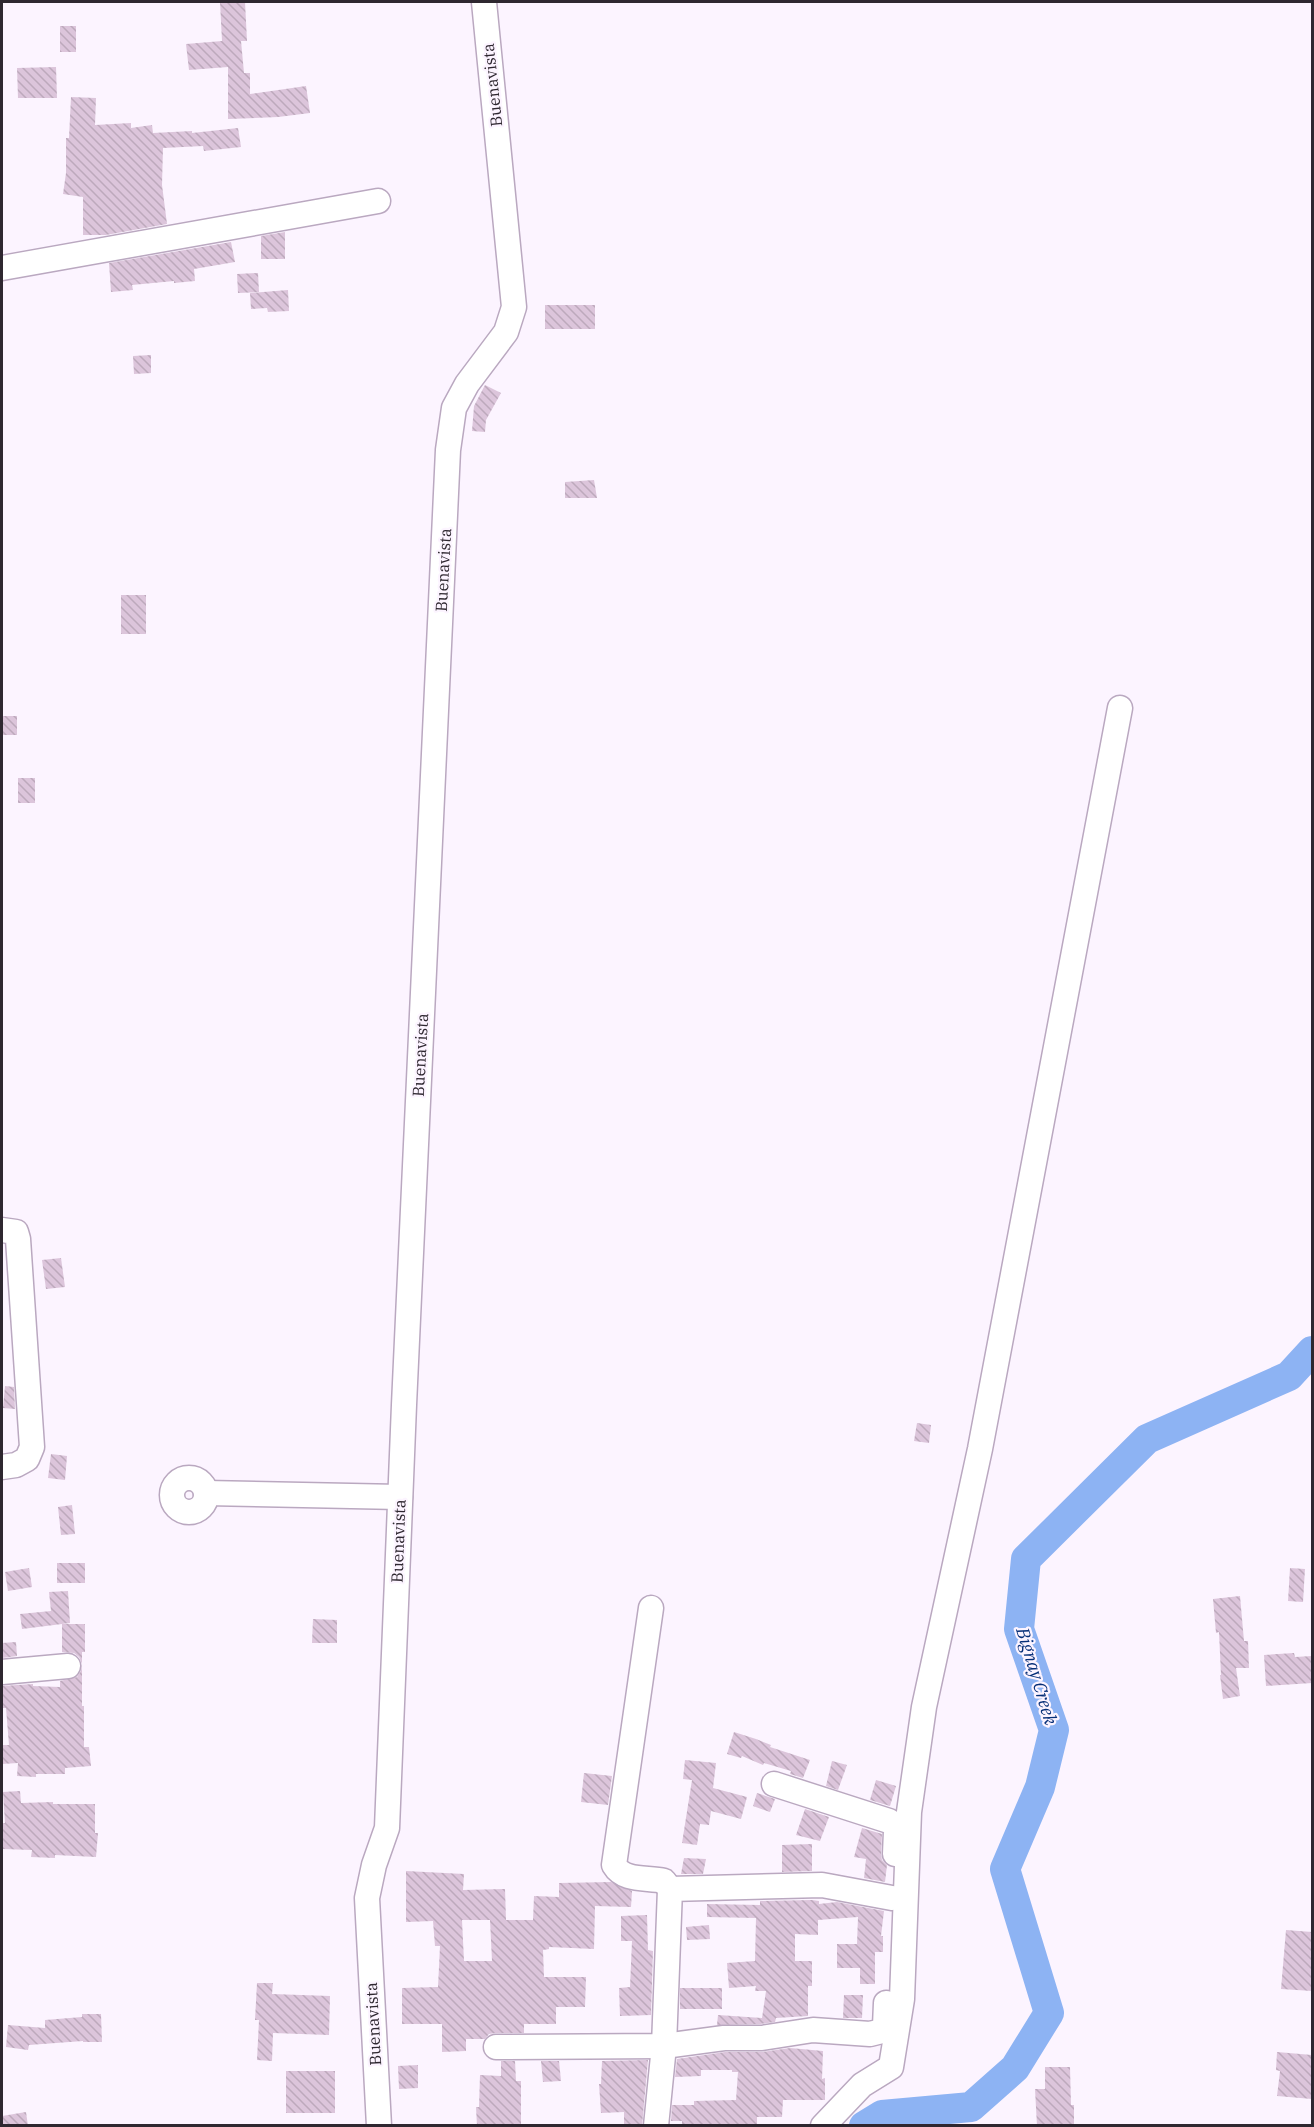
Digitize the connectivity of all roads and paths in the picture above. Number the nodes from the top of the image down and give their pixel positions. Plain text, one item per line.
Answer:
1 (484, 2) edge
2 (378, 201) dead end
3 (2, 268) edge
4 (1120, 708) dead end
5 (2, 1230) edge
6 (2, 1467) edge
7 (206, 1493) dead end
8 (400, 1497) junction
9 (651, 1608) dead end
10 (68, 1666) dead end
11 (2, 1672) edge
12 (774, 1784) dead end
13 (670, 1889) junction
14 (892, 1898) junction
15 (664, 2046) junction
16 (495, 2048) dead end
17 (379, 2126) edge
18 (656, 2126) edge
19 (823, 2126) edge

1 - 8 street, Buenavista
2 - 3 street
4 - 19 street
5 - 6 street
7 - 8 street
8 - 17 street, Buenavista
9 - 13 street
10 - 11 street
12 - 14 street
13 - 14 street
13 - 15 street
14 - 15 street
15 - 16 street
15 - 18 street

